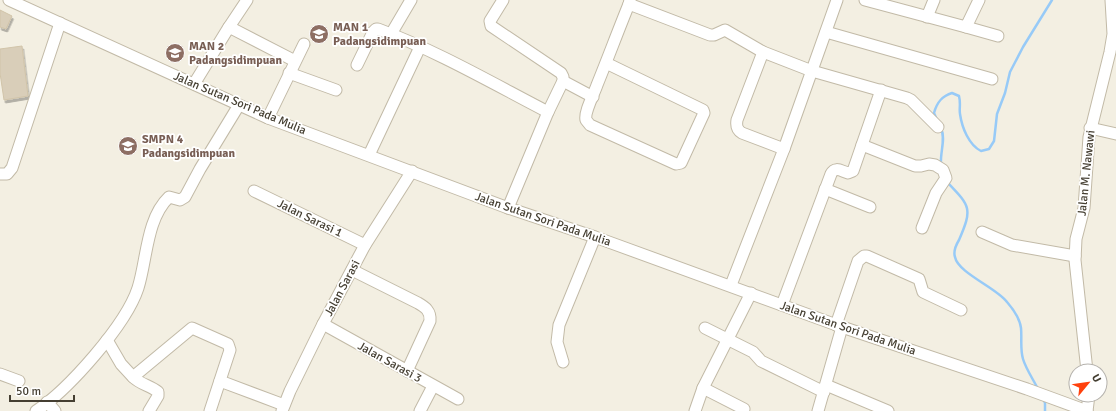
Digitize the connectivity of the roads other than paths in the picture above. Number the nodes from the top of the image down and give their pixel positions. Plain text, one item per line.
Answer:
1 (9, 0) edge
2 (247, 0) edge
3 (411, 0) edge
4 (503, 0) edge
5 (837, 0) edge
6 (865, 0) edge
7 (934, 0) edge
8 (979, 0) edge
9 (1111, 0) edge
10 (630, 2) edge
11 (927, 17) junction
12 (60, 23) junction
13 (229, 27) junction
14 (966, 27) junction
15 (826, 32) junction
16 (391, 34) junction
17 (998, 36) dead end
18 (304, 44) dead end
19 (420, 47) junction
20 (763, 52) junction
21 (295, 61) junction
22 (606, 63) junction
23 (358, 65) dead end
24 (812, 71) junction
25 (289, 73) junction
26 (992, 79) dead end
27 (563, 81) junction
28 (194, 84) junction
29 (336, 90) dead end
30 (881, 90) junction
31 (592, 97) junction
32 (239, 105) junction
33 (548, 112) junction
34 (268, 118) junction
35 (938, 127) dead end
36 (1090, 128) junction
37 (1116, 134) edge
38 (862, 145) junction
39 (784, 149) junction
40 (369, 155) junction
41 (412, 171) junction
42 (0, 174) edge
43 (825, 189) junction
44 (254, 191) dead end
45 (870, 207) dead end
46 (508, 208) junction
47 (922, 228) dead end
48 (982, 232) dead end
49 (595, 237) junction
50 (365, 244) junction
51 (1075, 256) junction
52 (352, 270) junction
53 (731, 286) junction
54 (751, 293) junction
55 (782, 305) junction
56 (961, 310) dead end
57 (323, 324) junction
58 (839, 326) junction
59 (705, 328) dead end
60 (727, 339) junction
61 (107, 340) junction
62 (563, 362) dead end
63 (1086, 363) edge
64 (407, 371) junction
65 (0, 374) edge
66 (133, 378) junction
67 (18, 381) dead end
68 (220, 382) junction
69 (433, 386) junction
70 (703, 388) junction
71 (825, 389) junction
72 (458, 400) dead end
73 (47, 402) junction
74 (283, 408) edge
75 (744, 409) dead end
76 (36, 411) edge
77 (54, 411) edge
78 (149, 411) edge
79 (210, 411) edge
80 (420, 411) edge
81 (694, 411) edge
82 (818, 411) edge
83 (888, 411) edge
84 (1087, 411) edge

1 - 12 street, Jalan Sutan Sori Pada Mulia
2 - 13 street
3 - 16 street
4 - 27 street
5 - 15 street
6 - 11 street
7 - 11 street
8 - 14 street
9 - 36 street, Jalan M. Nawawi
10 - 20 street
10 - 22 street
11 - 14 street
12 - 28 street, Jalan Sutan Sori Pada Mulia
12 - 42 street
13 - 21 street
13 - 28 street
14 - 17 street
15 - 24 street
15 - 26 street
16 - 19 street
16 - 23 street
18 - 21 street
19 - 33 street
19 - 40 street
20 - 24 street
20 - 39 street
21 - 25 street
22 - 31 street
22 - 31 street
24 - 30 street
24 - 39 street
25 - 29 street
25 - 34 street
27 - 31 street
27 - 33 street
28 - 32 street, Jalan Sutan Sori Pada Mulia
30 - 35 street
30 - 38 street
32 - 34 street, Jalan Sutan Sori Pada Mulia
32 - 61 street
33 - 46 street
34 - 40 street, Jalan Sutan Sori Pada Mulia
36 - 37 street
36 - 51 street, Jalan M. Nawawi
38 - 43 street
38 - 47 street
39 - 53 street
40 - 41 street, Jalan Sutan Sori Pada Mulia
41 - 46 street, Jalan Sutan Sori Pada Mulia
41 - 50 street, Jalan Sarasi
43 - 45 street
43 - 55 street
44 - 50 street, Jalan Sarasi 1
46 - 49 street, Jalan Sutan Sori Pada Mulia
48 - 51 street
49 - 53 street, Jalan Sutan Sori Pada Mulia
49 - 62 street
50 - 52 street, Jalan Sarasi
51 - 63 street, Jalan M. Nawawi
52 - 57 street, Jalan Sarasi
52 - 64 street
53 - 54 street, Jalan Sutan Sori Pada Mulia
54 - 55 street, Jalan Sutan Sori Pada Mulia
54 - 60 street
55 - 58 street, Jalan Sutan Sori Pada Mulia
56 - 58 street
57 - 64 street, Jalan Sarasi 3
57 - 74 street, Jalan Sarasi
58 - 71 street
58 - 84 street, Jalan Sutan Sori Pada Mulia
59 - 60 street
60 - 70 street
60 - 71 street
61 - 66 street
61 - 73 street
64 - 69 street, Jalan Sarasi 3
65 - 67 street
66 - 68 street
66 - 78 street
68 - 74 street
68 - 79 street
69 - 72 street, Jalan Sarasi 3
69 - 80 street
70 - 75 street
70 - 81 street
71 - 82 street
71 - 83 street
73 - 76 street
73 - 77 street

